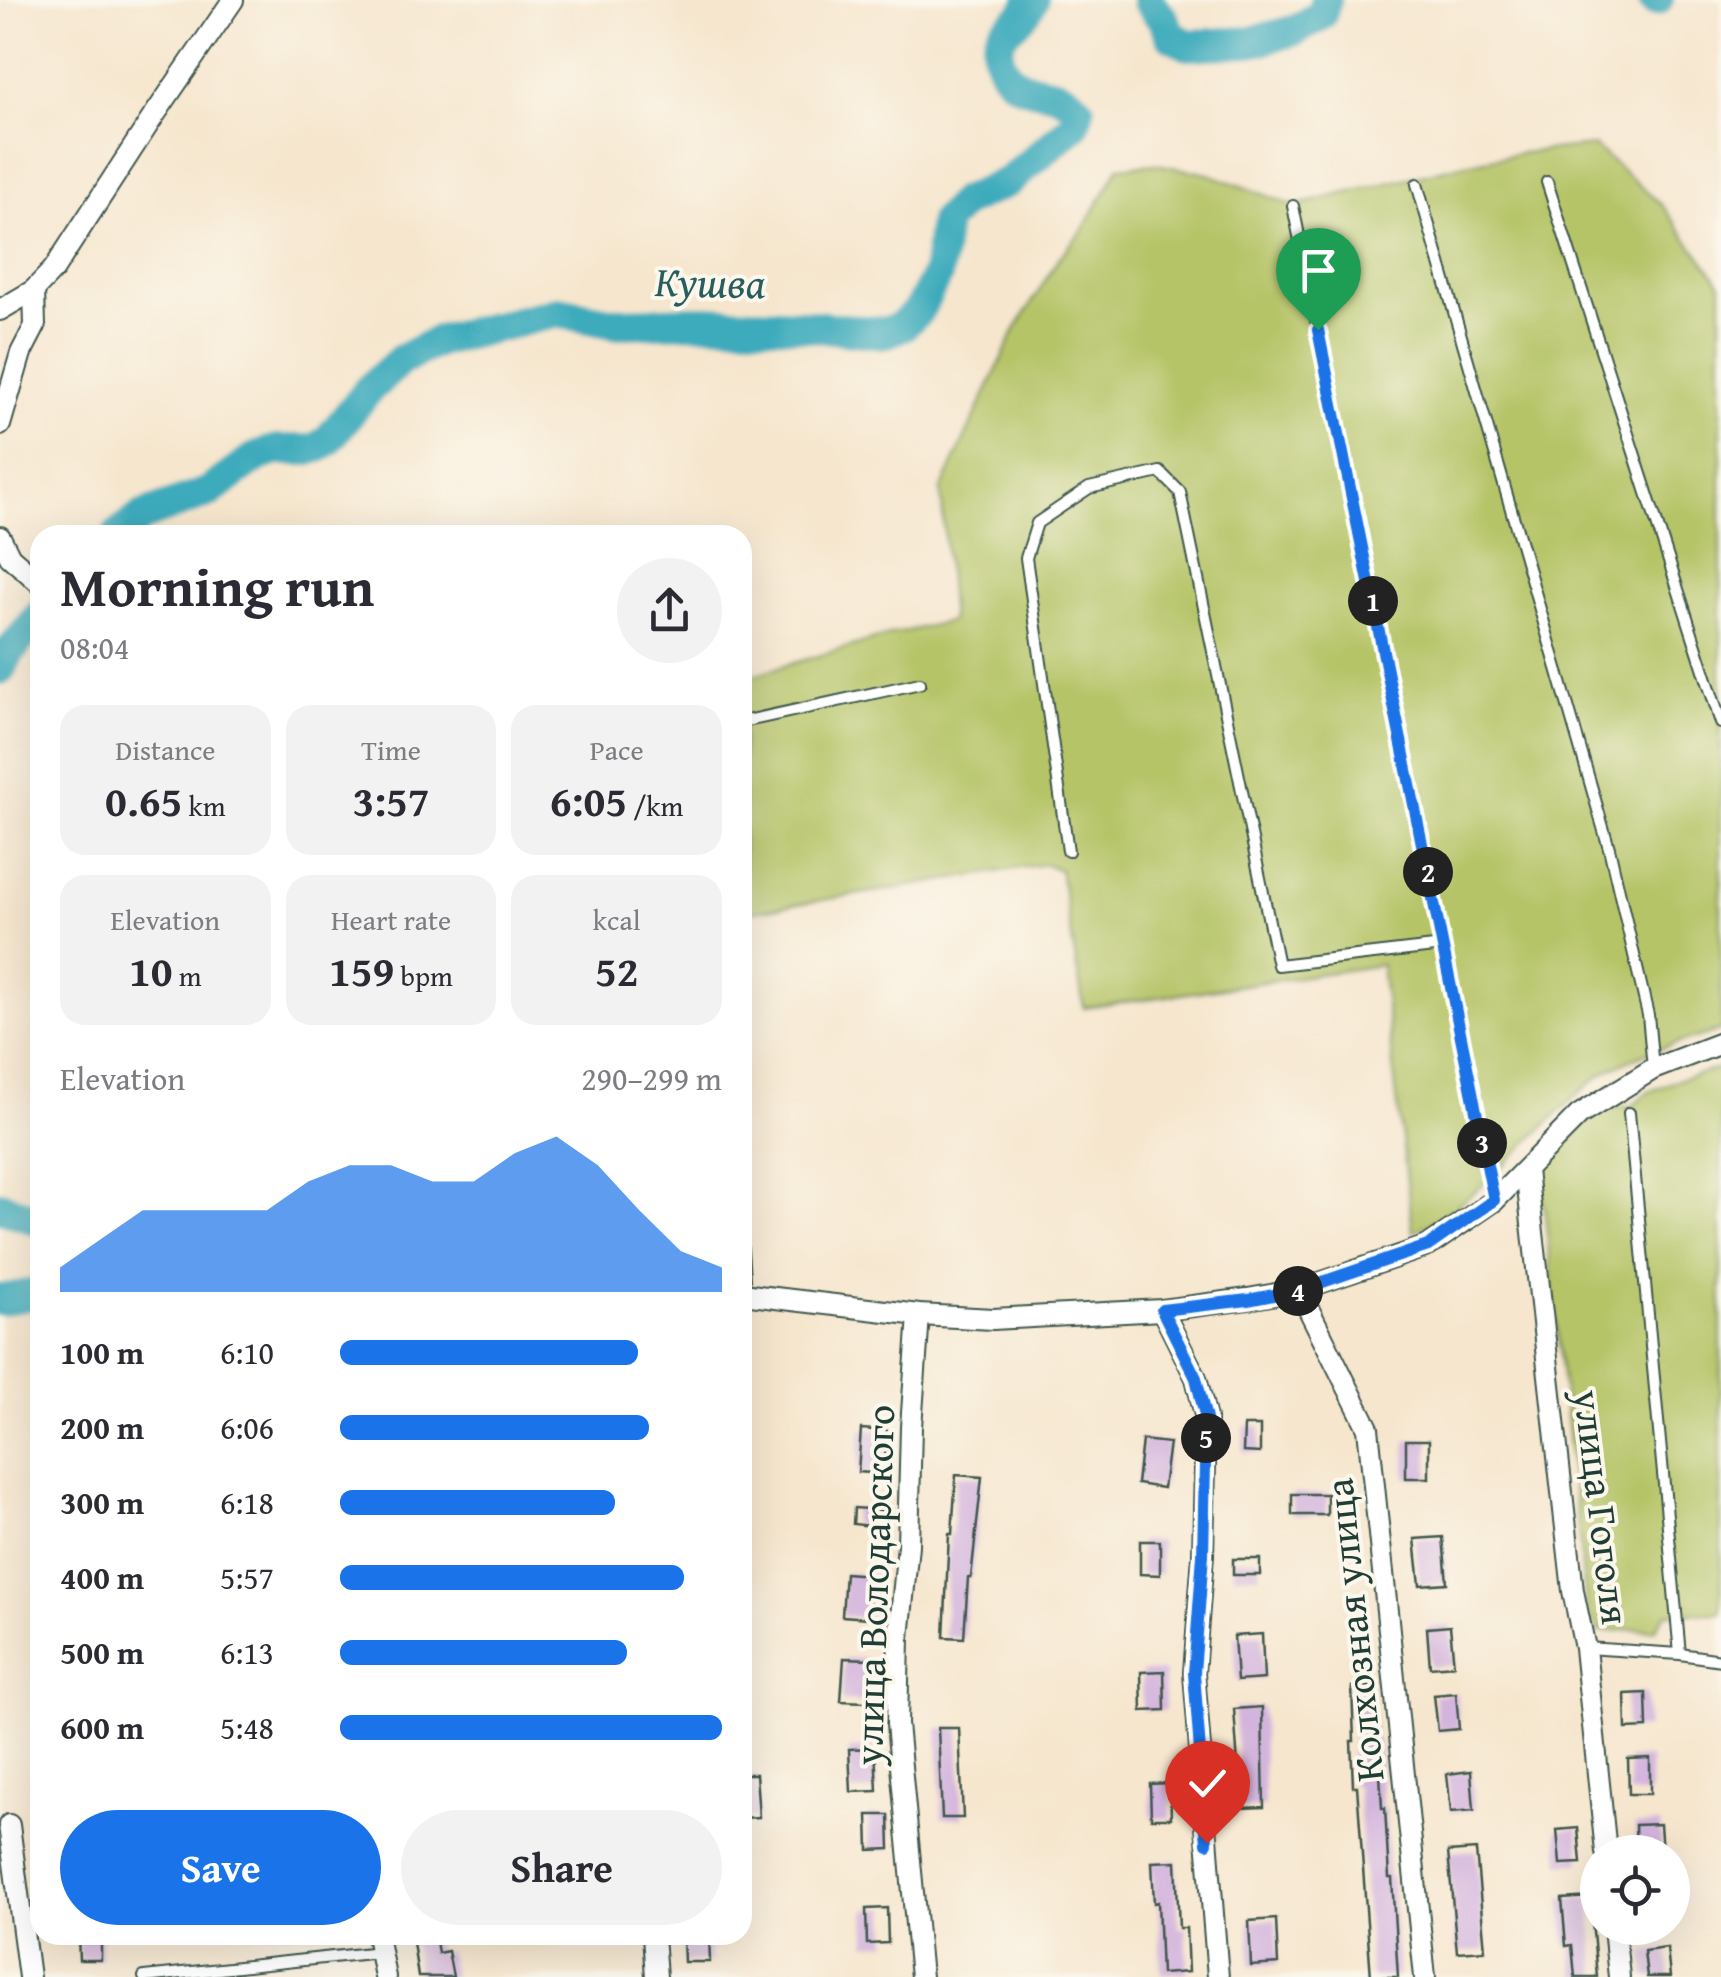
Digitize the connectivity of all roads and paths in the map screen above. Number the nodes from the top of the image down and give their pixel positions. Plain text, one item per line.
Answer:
1 (234, 0) edge
2 (1547, 182) dead end
3 (1417, 184) dead end
4 (1294, 206) dead end
5 (34, 290) junction
6 (0, 310) edge
7 (0, 425) edge
8 (0, 537) edge
9 (30, 574) edge
10 (920, 683) dead end
11 (752, 720) edge
12 (1721, 723) edge
13 (1068, 850) dead end
14 (1442, 946) junction
15 (1721, 1043) edge
16 (1654, 1068) junction
17 (1628, 1113) dead end
18 (1526, 1170) junction
19 (1494, 1200) junction
20 (1299, 1290) junction
21 (752, 1295) edge
22 (1162, 1310) junction
23 (919, 1315) junction
24 (1585, 1648) junction
25 (1680, 1654) junction
26 (1721, 1660) edge
27 (8, 1825) dead end
28 (1604, 1835) edge
29 (372, 1945) edge
30 (379, 1945) edge
31 (654, 1945) edge
32 (1616, 1945) edge
33 (30, 1977) edge
34 (144, 1977) edge
35 (385, 1977) edge
36 (656, 1977) edge
37 (921, 1977) edge
38 (1218, 1977) edge
39 (1425, 1977) edge
40 (1619, 1977) edge

1 - 5 street
2 - 12 lane
3 - 16 lane
4 - 14 lane
5 - 6 street
5 - 7 street
8 - 9 street
10 - 11 lane
13 - 14 lane
14 - 19 lane
15 - 16 street
16 - 18 street
17 - 25 lane
18 - 19 street
18 - 24 street, улица Гоголя
19 - 20 street
20 - 22 street
20 - 39 street, Колхозная улица
21 - 23 street
22 - 23 street
22 - 38 street
23 - 37 street, улица Володарского
24 - 25 lane
24 - 28 street, улица Гоголя
25 - 26 lane
27 - 33 street
29 - 34 lane
30 - 35 street
31 - 36 street
32 - 40 street

